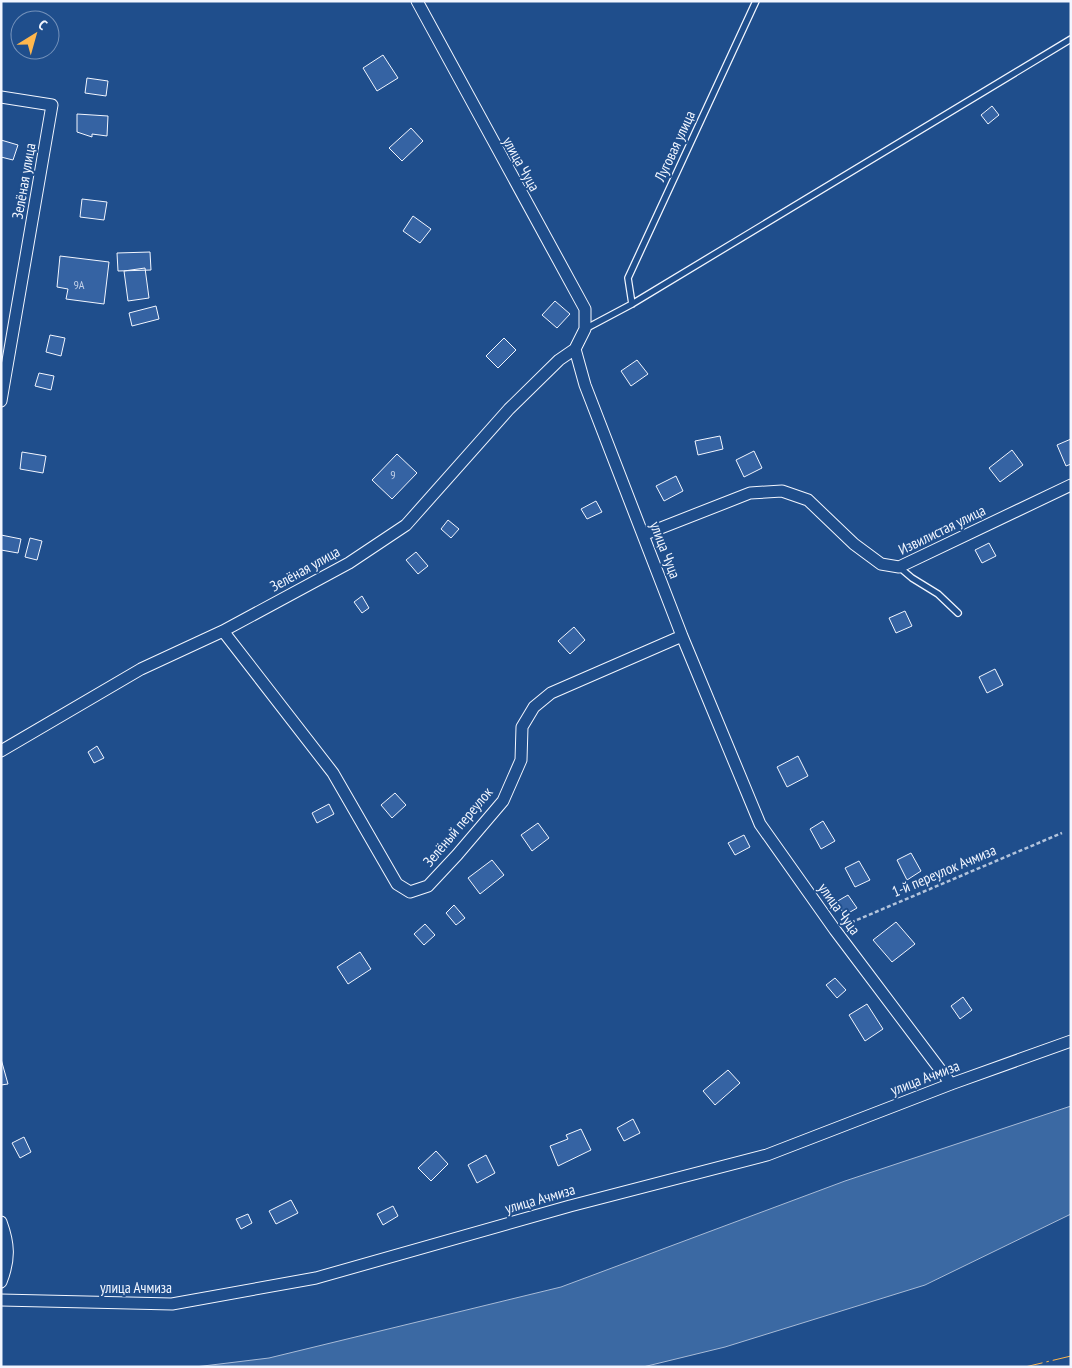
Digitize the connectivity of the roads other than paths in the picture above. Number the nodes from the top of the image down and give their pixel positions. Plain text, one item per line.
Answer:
1 (417, 1) edge
2 (756, 1) edge
3 (1071, 40) edge
4 (1, 97) edge
5 (632, 304) junction
6 (585, 330) junction
7 (575, 349) junction
8 (1, 401) edge
9 (1071, 485) edge
10 (643, 535) junction
11 (899, 567) junction
12 (958, 613) dead end
13 (223, 631) junction
14 (682, 636) junction
15 (1, 751) edge
16 (1071, 1041) edge
17 (951, 1084) junction
18 (1, 1222) edge
19 (1, 1282) edge
20 (1, 1300) edge

1 - 6 street, улица Чуца
2 - 5 lane, Луговая улица
3 - 5 lane
4 - 8 street, Зелёная улица
5 - 6 lane
6 - 7 street
7 - 10 street, улица Чуца
7 - 13 street, Зелёная улица
9 - 11 street, Извилистая улица
10 - 11 street, Извилистая улица
10 - 14 street, улица Чуца
11 - 12 lane
13 - 14 street, Зелёный переулок
13 - 15 street, Зелёная улица
14 - 17 street, улица Чуца
16 - 17 street, улица Ачмиза
17 - 20 street, улица Ачмиза
18 - 19 street

